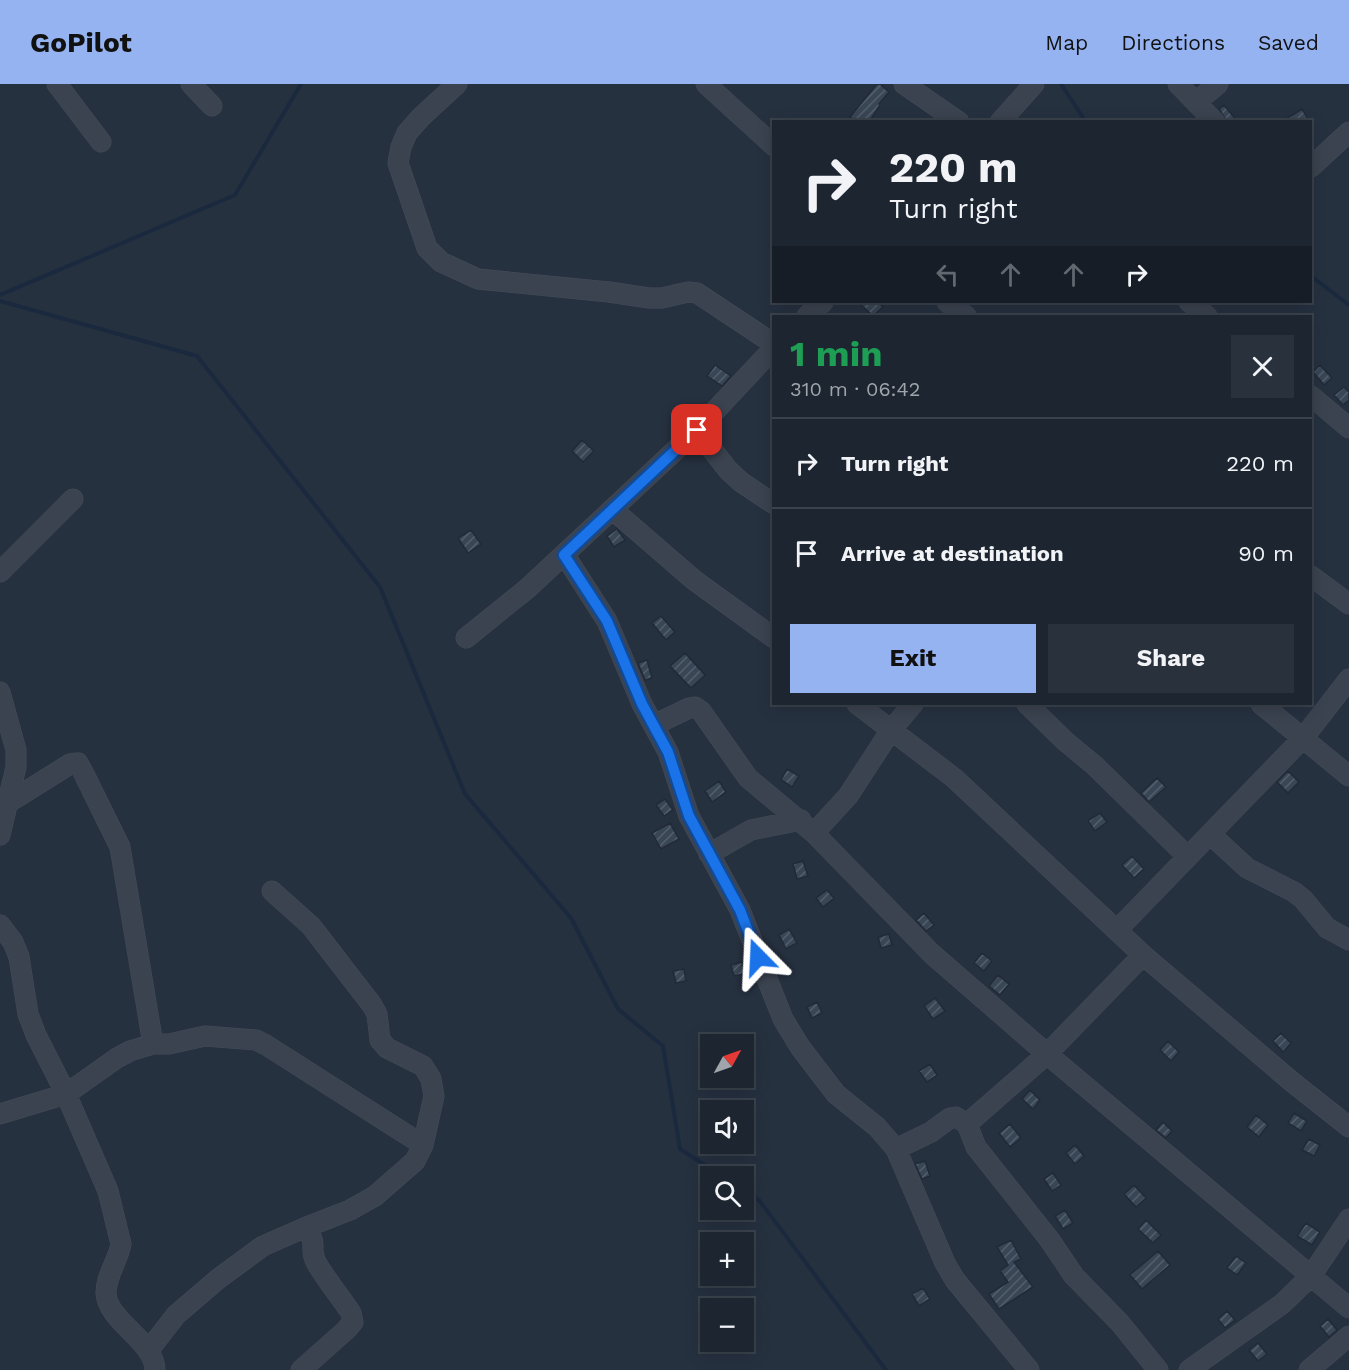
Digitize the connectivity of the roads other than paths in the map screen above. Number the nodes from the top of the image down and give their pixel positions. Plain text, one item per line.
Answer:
1 (57, 84) edge
2 (191, 84) edge
3 (457, 84) edge
4 (706, 84) edge
5 (904, 84) edge
6 (1034, 84) edge
7 (1178, 84) edge
8 (1218, 84) edge
9 (1196, 102) junction
10 (212, 106) dead end
11 (956, 120) edge
12 (1002, 120) edge
13 (1213, 120) edge
14 (1349, 132) edge
15 (101, 142) dead end
16 (772, 144) edge
17 (1312, 166) edge
18 (822, 303) edge
19 (948, 303) edge
20 (1190, 303) edge
21 (808, 315) edge
22 (965, 315) edge
23 (1206, 315) edge
24 (772, 345) edge
25 (772, 348) edge
26 (1312, 397) edge
27 (1349, 428) edge
28 (697, 430) junction
29 (73, 499) dead end
30 (772, 503) edge
31 (612, 509) junction
32 (564, 555) junction
33 (0, 572) edge
34 (1312, 577) edge
35 (1349, 604) edge
36 (772, 637) edge
37 (466, 638) dead end
38 (1349, 679) edge
39 (0, 692) edge
40 (858, 705) edge
41 (912, 705) edge
42 (1028, 705) edge
43 (1262, 705) edge
44 (654, 725) junction
45 (891, 730) junction
46 (1304, 737) junction
47 (1349, 776) edge
48 (6, 804) junction
49 (808, 827) junction
50 (1210, 834) junction
51 (0, 835) edge
52 (709, 854) junction
53 (1188, 857) junction
54 (272, 891) dead end
55 (0, 925) edge
56 (1117, 930) junction
57 (1349, 940) edge
58 (1143, 955) junction
59 (153, 1044) junction
60 (1047, 1054) junction
61 (66, 1094) junction
62 (0, 1114) edge
63 (967, 1124) junction
64 (1349, 1127) edge
65 (423, 1145) junction
66 (896, 1149) junction
67 (1349, 1219) edge
68 (304, 1228) junction
69 (1311, 1276) junction
70 (1349, 1308) edge
71 (1348, 1340) edge
72 (148, 1351) junction
73 (155, 1370) edge
74 (302, 1370) edge
75 (1029, 1370) edge
76 (1158, 1370) edge
77 (1189, 1370) edge
78 (1309, 1370) edge

1 - 15 street
2 - 10 street
3 - 24 street
4 - 16 street
5 - 11 street
6 - 12 street
7 - 9 street
8 - 9 street
9 - 13 street
14 - 17 street
18 - 21 street
19 - 22 street
20 - 23 street
25 - 28 street
26 - 27 street
28 - 30 street
28 - 31 street
29 - 33 street
31 - 32 street
31 - 36 street
32 - 37 street
32 - 44 street
34 - 35 street
38 - 46 street
39 - 48 street
40 - 45 street
41 - 45 street
42 - 53 street
43 - 46 street
44 - 49 street
44 - 52 street
45 - 49 street
45 - 56 street
46 - 47 street
46 - 50 street
48 - 51 street
48 - 59 street
49 - 52 street
49 - 60 street
50 - 53 street
50 - 57 street
52 - 66 street
53 - 56 street
54 - 65 street
55 - 61 street
56 - 58 street
58 - 60 street
58 - 64 street
59 - 61 street
59 - 65 street
60 - 63 street
60 - 69 street
61 - 62 street
61 - 72 street
63 - 66 street
63 - 76 street
65 - 68 street
66 - 75 street
67 - 69 street
68 - 72 street
68 - 74 street
69 - 70 street
69 - 77 street
71 - 78 street
72 - 73 street

